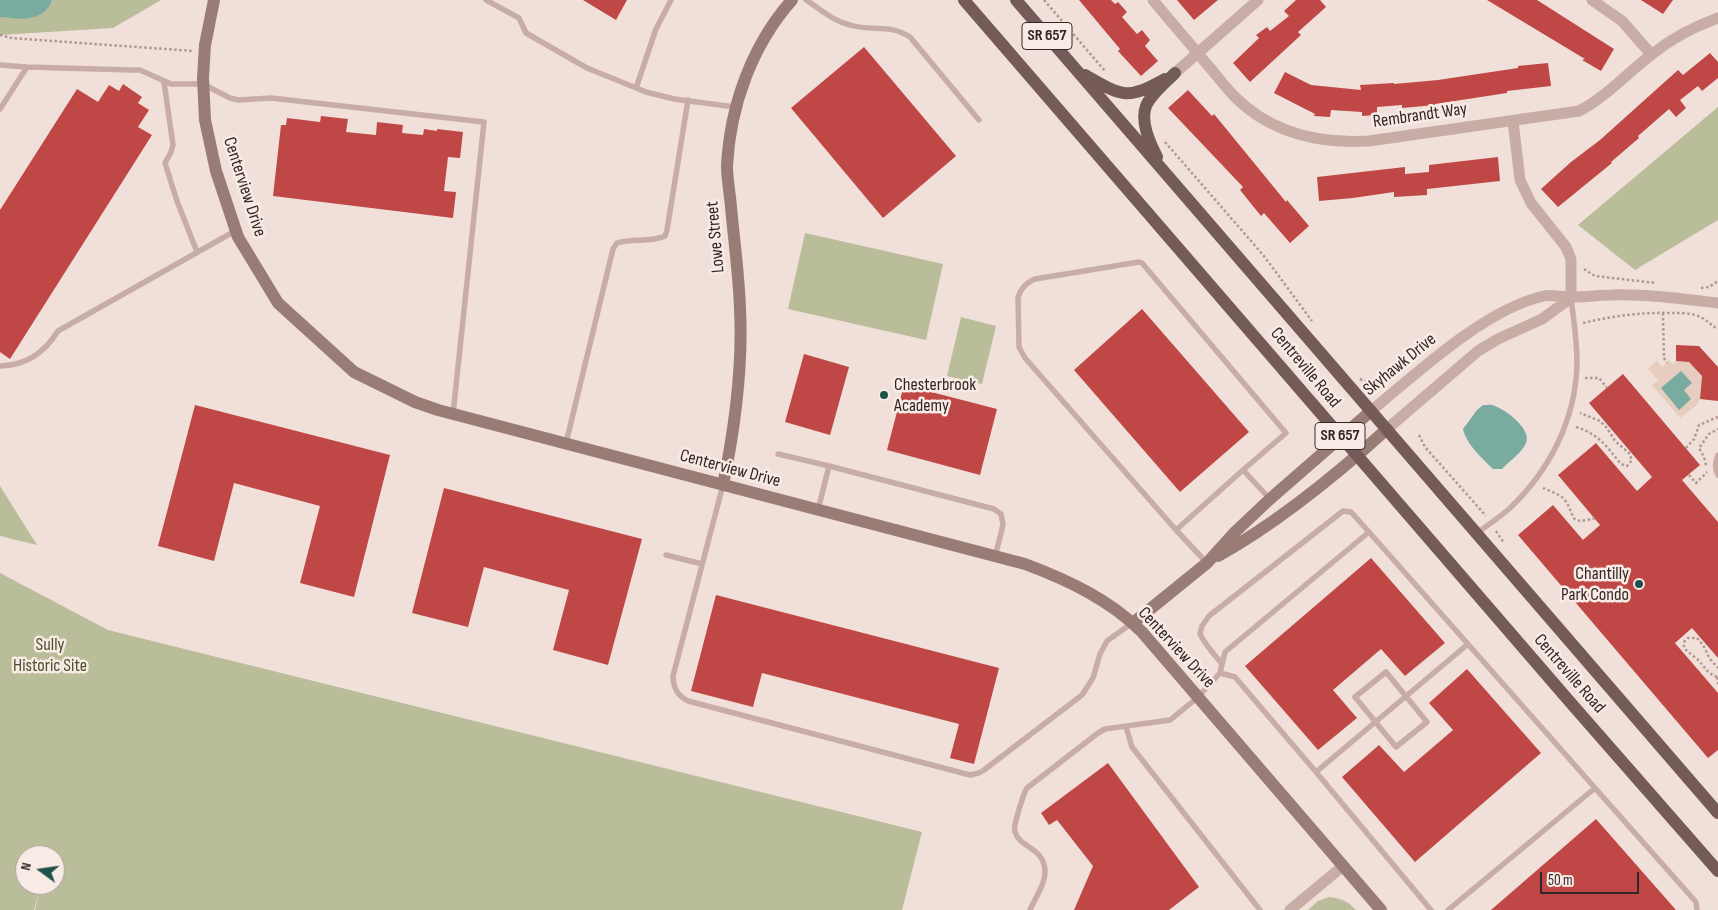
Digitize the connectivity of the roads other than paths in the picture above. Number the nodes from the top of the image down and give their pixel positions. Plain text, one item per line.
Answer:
1 (214, 0) edge
2 (486, 0) edge
3 (671, 0) edge
4 (792, 0) edge
5 (806, 0) edge
6 (964, 0) edge
7 (1016, 0) edge
8 (1152, 0) edge
9 (1258, 0) edge
10 (1592, 0) edge
11 (1718, 18) edge
12 (1198, 53) junction
13 (1651, 54) junction
14 (0, 65) edge
15 (27, 67) junction
16 (1079, 72) junction
17 (1176, 73) junction
18 (164, 82) junction
19 (203, 84) junction
20 (636, 88) junction
21 (688, 100) junction
22 (735, 107) junction
23 (0, 109) edge
24 (980, 120) dead end
25 (1513, 121) junction
26 (1164, 172) junction
27 (235, 231) junction
28 (197, 252) junction
29 (1571, 298) junction
30 (1718, 303) edge
31 (0, 366) edge
32 (1371, 411) junction
33 (453, 414) junction
34 (1387, 429) junction
35 (1341, 437) junction
36 (566, 443) junction
37 (778, 454) dead end
38 (1718, 455) edge
39 (1357, 456) junction
40 (830, 466) junction
41 (1243, 470) junction
42 (1718, 475) edge
43 (723, 485) junction
44 (1270, 499) junction
45 (818, 510) junction
46 (1176, 530) junction
47 (1370, 532) junction
48 (1477, 533) junction
49 (666, 555) dead end
50 (995, 556) junction
51 (1207, 562) junction
52 (702, 564) junction
53 (1133, 623) junction
54 (1468, 644) junction
55 (1222, 664) junction
56 (1220, 673) junction
57 (1406, 696) junction
58 (1198, 698) junction
59 (1375, 722) junction
60 (1126, 727) junction
61 (1316, 772) junction
62 (1595, 788) junction
63 (1717, 809) edge
64 (1343, 866) junction
65 (1718, 871) edge
66 (1030, 910) edge
67 (1260, 910) edge
68 (1290, 910) edge
69 (1381, 910) edge
70 (1431, 910) edge
71 (1448, 910) edge
72 (1697, 910) edge

1 - 19 street, Centerview Drive
2 - 20 lane
3 - 20 lane
4 - 22 street, Lowe Street
5 - 24 lane
6 - 35 main road, Centreville Road / SR 657
7 - 16 main road, Centreville Road / SR 657
8 - 12 street, Rembrandt Way
9 - 12 street
10 - 13 street
11 - 13 street, Rembrandt Way
12 - 17 street
12 - 25 street, Rembrandt Way
13 - 25 street, Rembrandt Way
14 - 15 lane
15 - 18 lane
15 - 23 lane
16 - 17 main road
16 - 26 main road, Centreville Road / SR 657
17 - 26 main road
18 - 19 lane
18 - 28 lane
19 - 27 street, Centerview Drive
19 - 33 lane
20 - 21 lane
21 - 22 lane
21 - 36 lane
22 - 43 street, Lowe Street
25 - 29 street
26 - 32 main road, Centreville Road / SR 657
27 - 28 lane
27 - 33 street, Centerview Drive
28 - 31 lane
29 - 30 street, Skyhawk Drive
29 - 32 street, Skyhawk Drive
29 - 34 street, Skyhawk Drive
29 - 48 lane
32 - 34 main road, Centreville Road / SR 657
32 - 35 street, Skyhawk Drive
33 - 36 street, Centerview Drive
34 - 39 street, Skyhawk Drive
34 - 48 main road, Centreville Road / SR 657
35 - 39 main road, Centreville Road / SR 657
35 - 44 street, Skyhawk Drive
36 - 43 street, Centerview Drive
37 - 40 lane
38 - 42 lane
39 - 51 street, Skyhawk Drive
39 - 65 main road, Centreville Road / SR 657
40 - 45 lane
40 - 50 lane
41 - 44 lane
41 - 46 lane
41 - 46 lane
43 - 45 street, Centerview Drive
43 - 52 lane
44 - 51 street, Skyhawk Drive
45 - 50 street, Centerview Drive
46 - 51 lane
47 - 54 lane
47 - 55 lane
47 - 55 lane
48 - 63 main road, Centreville Road / SR 657
49 - 52 lane
50 - 53 street, Centerview Drive
51 - 53 street, Skyhawk Drive
52 - 53 lane
53 - 58 street, Centerview Drive
54 - 57 lane
54 - 62 lane
55 - 56 lane
56 - 58 lane
56 - 61 lane
57 - 59 lane
57 - 59 lane
57 - 59 lane
58 - 60 lane
58 - 64 street, Centerview Drive
59 - 61 lane
60 - 66 lane
60 - 67 lane
61 - 70 lane
62 - 71 lane
62 - 72 lane
64 - 68 street
64 - 69 street, Centerview Drive

